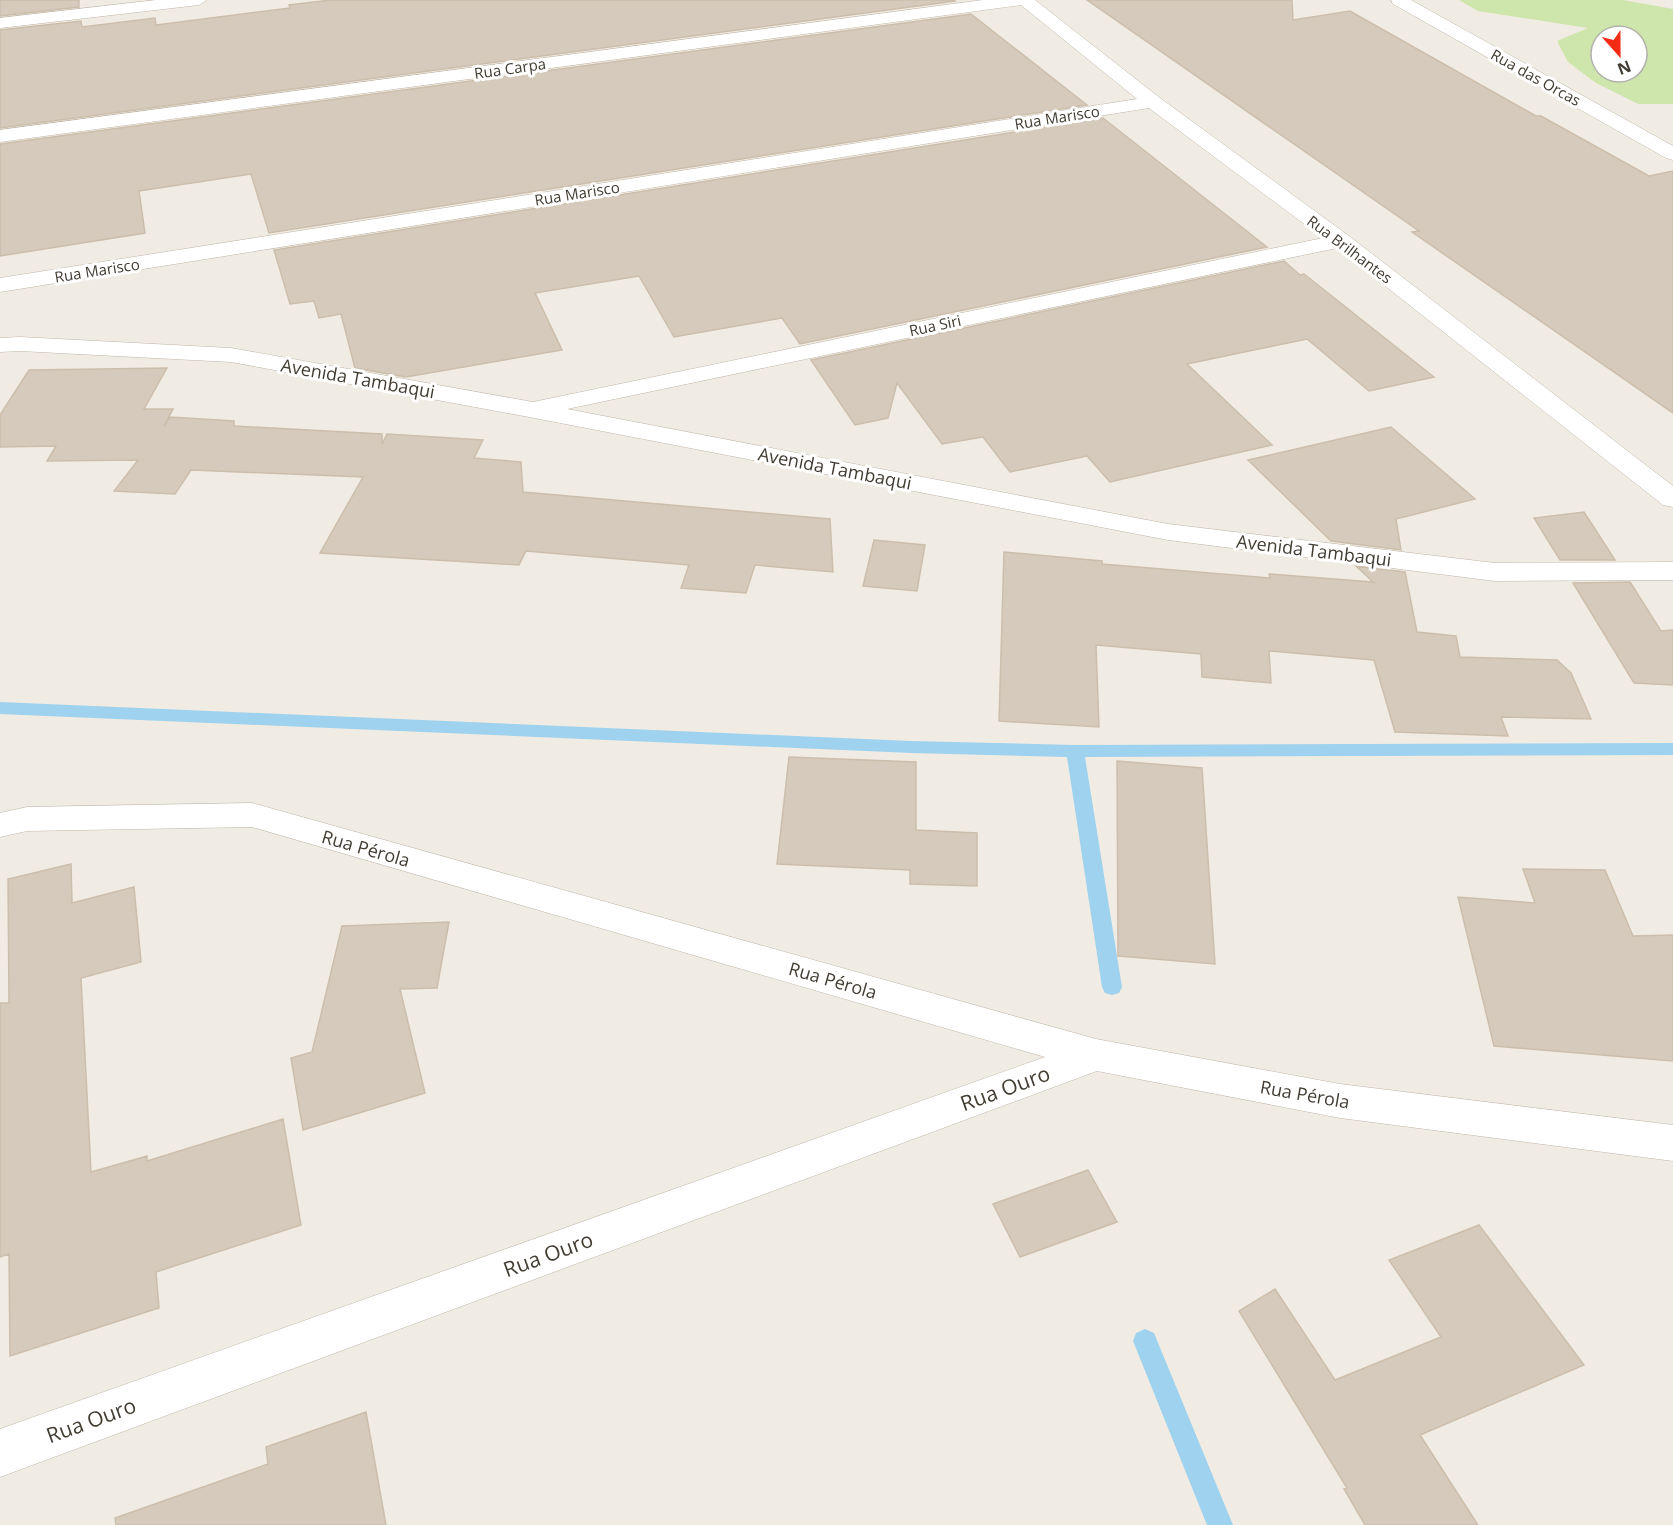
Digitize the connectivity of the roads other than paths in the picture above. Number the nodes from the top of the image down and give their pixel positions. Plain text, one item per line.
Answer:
1 (199, 0) edge
2 (1021, 0) edge
3 (1025, 0) edge
4 (1398, 0) edge
5 (0, 23) edge
6 (1153, 102) junction
7 (0, 136) edge
8 (1673, 154) edge
9 (1341, 241) junction
10 (0, 285) edge
11 (0, 345) edge
12 (529, 409) junction
13 (1673, 499) edge
14 (1673, 571) edge
15 (0, 825) edge
16 (1096, 1055) junction
17 (1673, 1143) edge
18 (0, 1453) edge

1 - 5 street
2 - 7 street, Rua Carpa
3 - 6 street, Rua Brilhantes
4 - 8 street, Rua das Orcas
6 - 9 street, Rua Brilhantes
6 - 10 street, Rua Marisco
9 - 12 street, Rua Siri
9 - 13 street, Rua Brilhantes
11 - 12 street, Avenida Tambaqui
12 - 14 street, Avenida Tambaqui
15 - 16 street, Rua Pérola
16 - 17 street, Rua Pérola
16 - 18 street, Rua Ouro

